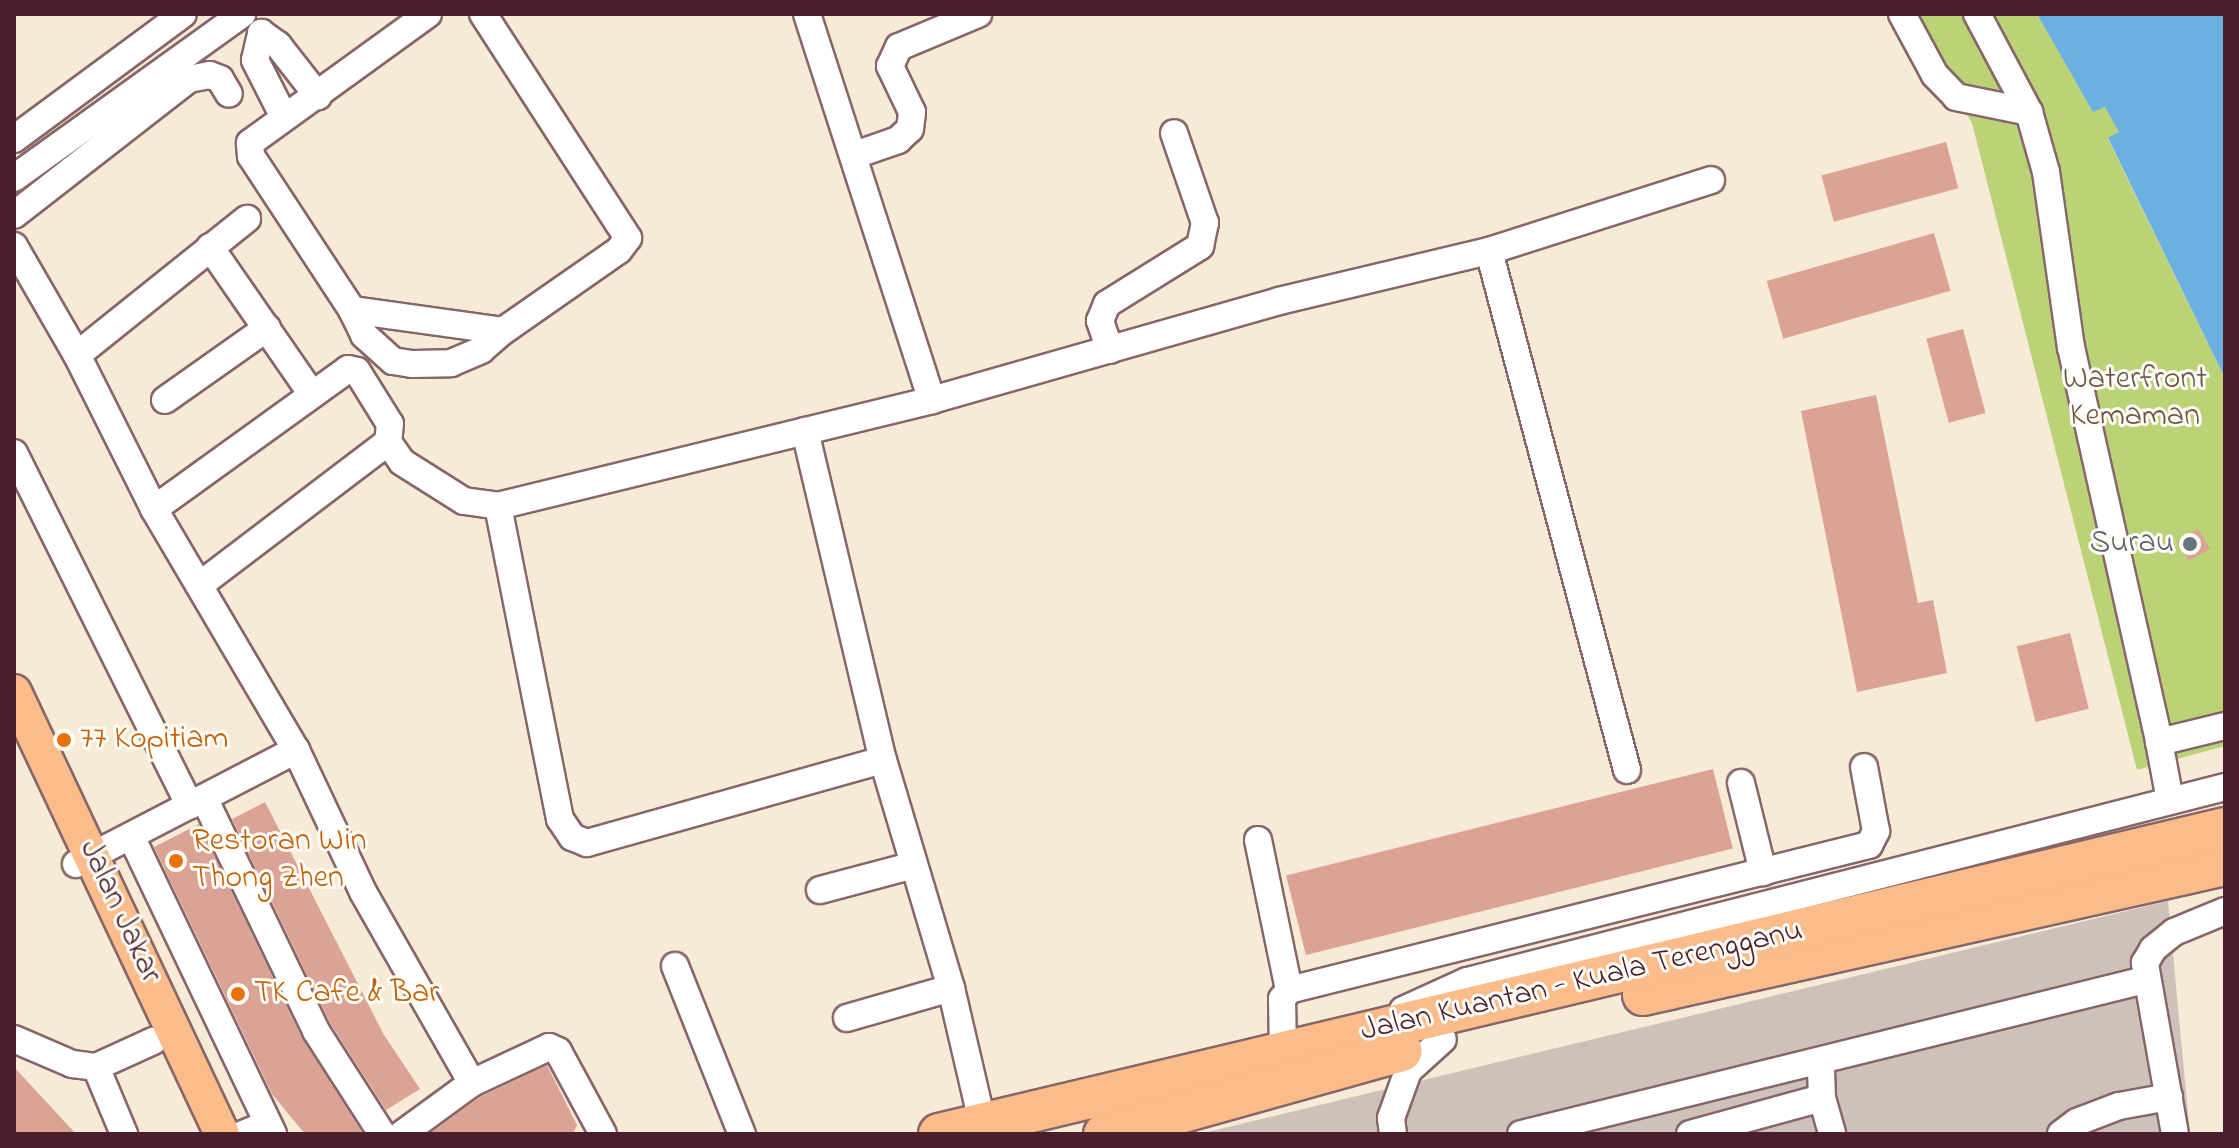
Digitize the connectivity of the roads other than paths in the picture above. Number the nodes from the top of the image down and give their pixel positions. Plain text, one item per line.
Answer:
1 (183, 14) edge
2 (428, 14) edge
3 (483, 14) edge
4 (807, 14) edge
5 (978, 14) edge
6 (1902, 14) edge
7 (1977, 14) edge
8 (250, 20) edge
9 (229, 94) dead end
10 (318, 96) junction
11 (2029, 112) junction
12 (284, 117) junction
13 (1174, 133) dead end
14 (22, 134) edge
15 (855, 155) junction
16 (47, 156) junction
17 (14, 178) edge
18 (1711, 180) dead end
19 (14, 215) edge
20 (247, 219) dead end
21 (14, 246) edge
22 (210, 247) junction
23 (1489, 251) junction
24 (352, 310) junction
25 (267, 328) junction
26 (503, 331) junction
27 (1110, 350) junction
28 (77, 355) junction
29 (311, 393) junction
30 (165, 400) dead end
31 (932, 400) junction
32 (805, 431) junction
33 (388, 442) junction
34 (14, 453) edge
35 (498, 506) junction
36 (154, 509) junction
37 (201, 584) junction
38 (14, 692) edge
39 (2225, 726) edge
40 (14, 735) edge
41 (2159, 742) junction
42 (296, 750) junction
43 (883, 760) junction
44 (1864, 767) dead end
45 (1627, 770) dead end
46 (1741, 783) dead end
47 (2225, 787) edge
48 (2170, 800) junction
49 (197, 802) junction
50 (2225, 828) edge
51 (131, 836) junction
52 (1258, 840) dead end
53 (84, 860) junction
54 (914, 865) junction
55 (2225, 865) edge
56 (1763, 872) junction
57 (2114, 874) junction
58 (820, 890) dead end
59 (2225, 911) edge
60 (675, 966) dead end
61 (2145, 980) junction
62 (951, 988) junction
63 (1289, 990) junction
64 (847, 1018) dead end
65 (14, 1039) edge
66 (1338, 1039) junction
67 (1443, 1039) junction
68 (153, 1041) junction
69 (1283, 1051) junction
70 (1821, 1061) junction
71 (96, 1067) junction
72 (472, 1083) junction
73 (2169, 1097) junction
74 (1822, 1098) junction
75 (1615, 1123) edge
76 (983, 1127) edge
77 (271, 1129) edge
78 (124, 1134) edge
79 (199, 1134) edge
80 (222, 1134) edge
81 (243, 1134) edge
82 (382, 1134) edge
83 (402, 1134) edge
84 (603, 1134) edge
85 (742, 1134) edge
86 (939, 1134) edge
87 (1104, 1134) edge
88 (1393, 1134) edge
89 (1521, 1134) edge
90 (1690, 1134) edge
91 (1832, 1134) edge
92 (2061, 1134) edge
93 (2175, 1134) edge

1 - 14 street
2 - 10 street
3 - 26 street
4 - 15 street
5 - 15 street
6 - 11 street
7 - 11 street
8 - 10 street
8 - 12 street
8 - 16 street
9 - 19 street
10 - 12 street
11 - 41 street
12 - 24 street
13 - 27 street
14 - 16 street
15 - 31 street
16 - 17 street
18 - 23 street
20 - 22 street
21 - 28 street
22 - 25 street
22 - 28 street
23 - 27 street
23 - 45 street
24 - 26 street
24 - 26 street
25 - 29 street
25 - 30 street
27 - 31 street
28 - 36 street
29 - 33 street
29 - 36 street
31 - 32 street
32 - 35 street
32 - 43 street
33 - 35 street
33 - 37 street
34 - 49 street
35 - 43 street
36 - 37 street
37 - 42 street
38 - 53 main road, Jalan Jakar
39 - 41 street
40 - 53 main road, Jalan Jakar
41 - 48 street
42 - 49 street
42 - 72 street
43 - 54 street
44 - 56 street
46 - 56 street
47 - 48 street
48 - 66 street
49 - 51 street
49 - 82 street
50 - 57 highway, Jalan Kuantan - Kuala Terengganu
51 - 53 street
51 - 77 street
52 - 63 street
53 - 68 main road, Jalan Jakar
53 - 80 main road, Jalan Jakar
54 - 58 street
54 - 62 street
55 - 57 highway, Jalan Kuantan - Kuala Terengganu
56 - 63 street
57 - 66 highway, Jalan Kuantan - Kuala Terengganu
57 - 67 highway, Jalan Kuantan - Kuala Terengganu
59 - 61 street
60 - 85 street
61 - 70 street
61 - 73 street
62 - 64 street
62 - 76 street
63 - 69 street
65 - 71 street
66 - 69 highway, Jalan Kuantan - Kuala Terengganu
67 - 87 highway, Jalan Kuantan - Kuala Terengganu
67 - 88 street
68 - 71 street
68 - 79 main road, Jalan Jakar
69 - 76 highway, Jalan Kuantan - Kuala Terengganu
70 - 74 street
70 - 75 street
71 - 78 street
72 - 83 street
72 - 84 street
73 - 92 street
73 - 93 street
74 - 90 street
74 - 91 street
75 - 89 street
76 - 86 highway, Jalan Kuantan - Kuala Terengganu
77 - 81 street

